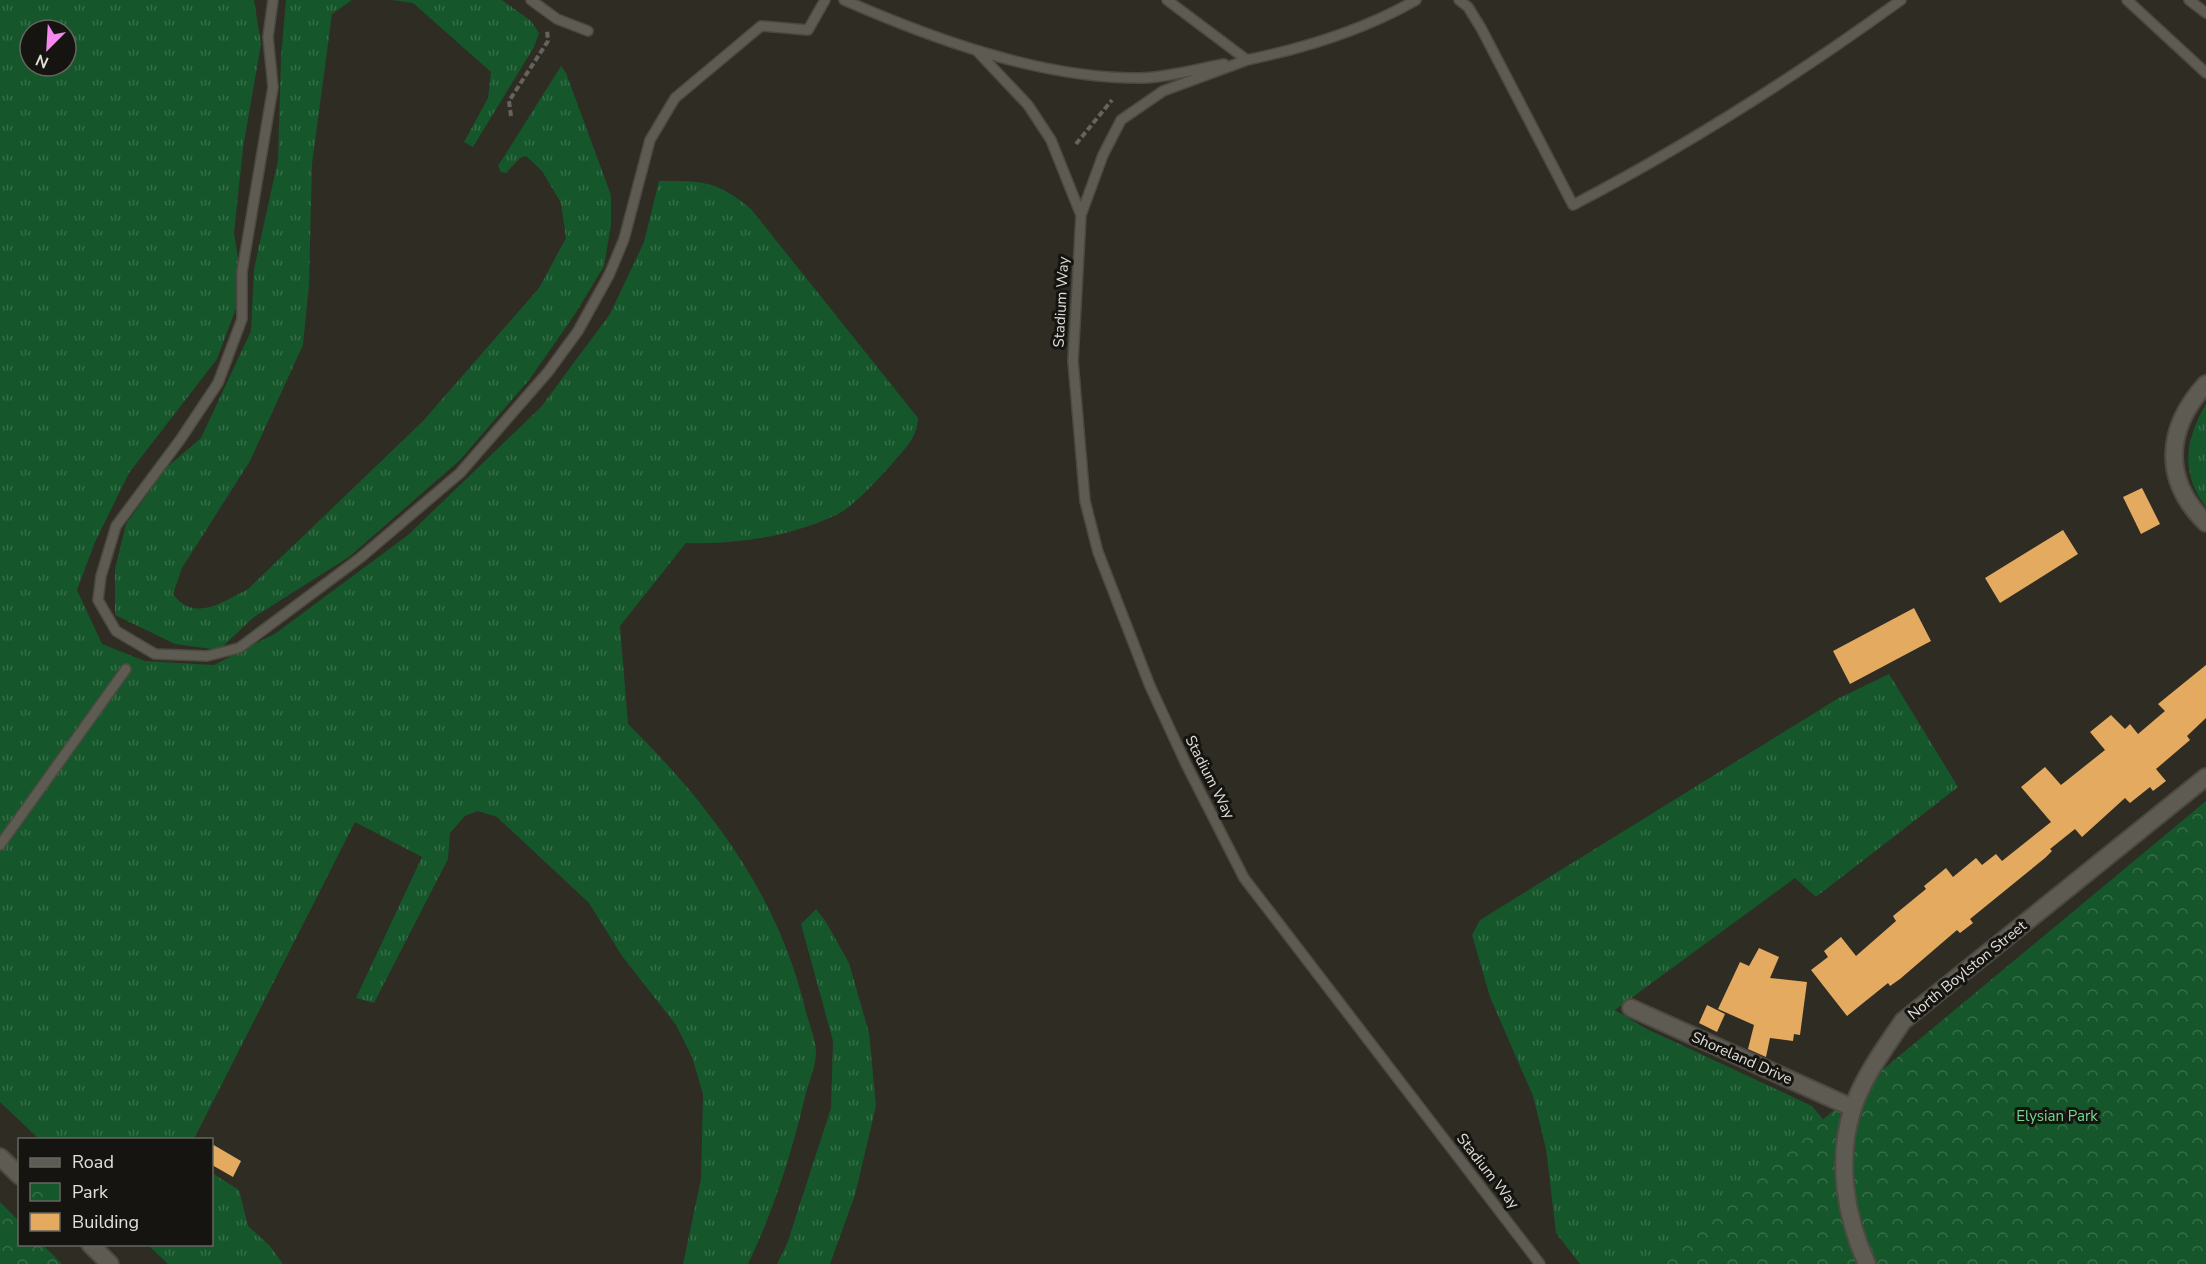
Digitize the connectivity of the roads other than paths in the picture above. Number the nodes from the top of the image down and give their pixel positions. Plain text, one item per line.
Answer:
1 (273, 0) edge
2 (531, 0) edge
3 (825, 0) edge
4 (844, 0) edge
5 (1167, 0) edge
6 (1416, 0) edge
7 (1459, 0) edge
8 (1900, 0) edge
9 (2127, 0) edge
10 (2189, 0) edge
11 (2206, 13) edge
12 (588, 31) dead end
13 (975, 48) junction
14 (1247, 60) junction
15 (2206, 73) edge
16 (1081, 215) junction
17 (2206, 384) edge
18 (2206, 523) edge
19 (126, 669) dead end
20 (2206, 777) edge
21 (0, 845) edge
22 (1631, 1008) dead end
23 (1853, 1108) junction
24 (1, 1161) edge
25 (18, 1174) edge
26 (91, 1246) edge
27 (110, 1264) edge
28 (1540, 1264) edge
29 (1867, 1264) edge

1 - 3 lane
2 - 12 lane
4 - 13 lane
5 - 14 lane
6 - 14 lane
7 - 8 lane
9 - 15 lane
10 - 11 lane
13 - 14 lane
13 - 16 lane, Stadium Way
14 - 16 lane, Stadium Way
16 - 28 lane, Stadium Way
17 - 18 street
19 - 21 lane
20 - 23 street, North Boylston Street
22 - 23 street, Shoreland Drive
23 - 29 street, North Boylston Street
24 - 25 street
26 - 27 street

